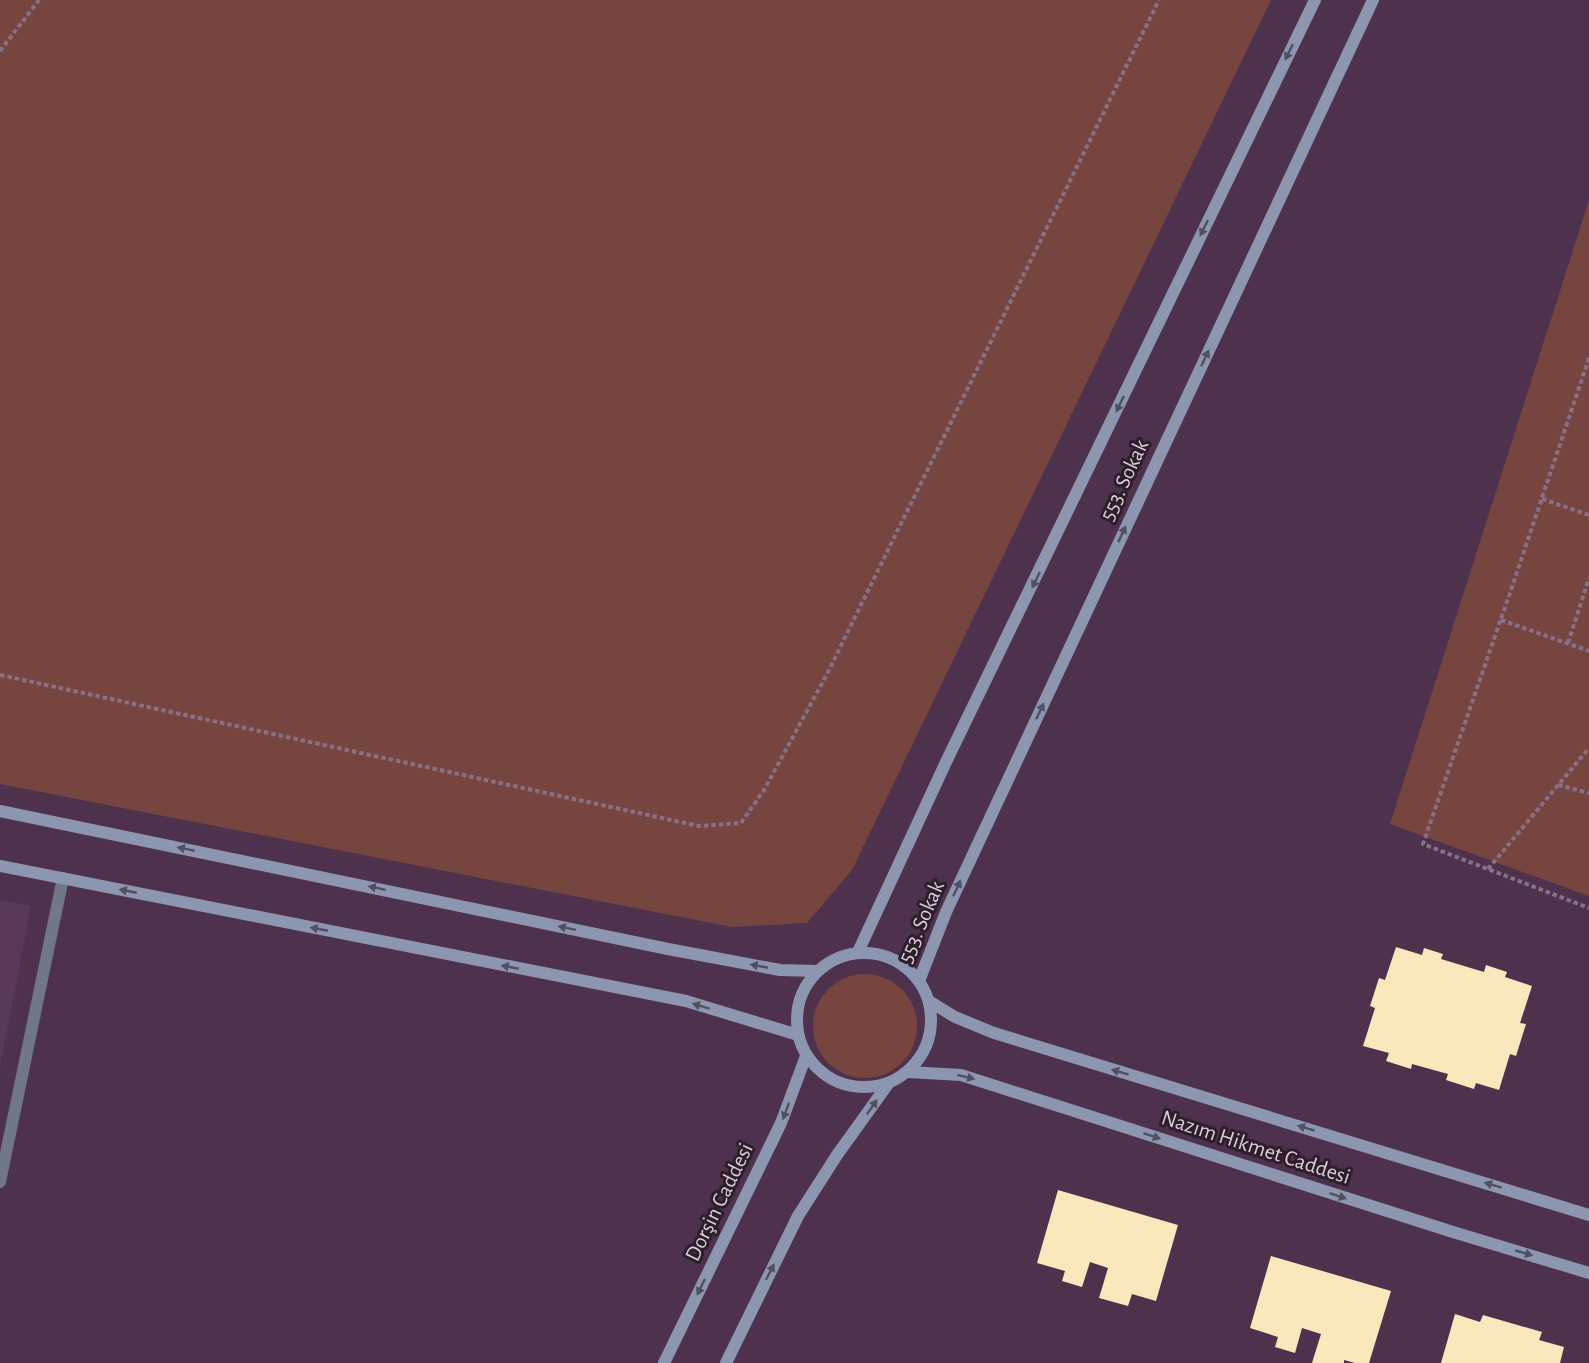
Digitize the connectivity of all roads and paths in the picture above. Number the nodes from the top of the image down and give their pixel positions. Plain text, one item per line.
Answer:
1 (39, 0) edge
2 (1159, 0) edge
3 (1314, 0) edge
4 (1373, 0) edge
5 (0, 51) edge
6 (1589, 358) edge
7 (1587, 369) edge
8 (1542, 499) junction
9 (1589, 515) edge
10 (1589, 578) edge
11 (1500, 620) junction
12 (1568, 643) junction
13 (1589, 651) edge
14 (0, 675) edge
15 (1589, 748) edge
16 (1558, 785) junction
17 (1589, 793) edge
18 (0, 812) edge
19 (0, 866) edge
20 (1488, 869) junction
21 (63, 878) junction
22 (1589, 908) edge
23 (858, 952) junction
24 (817, 971) junction
25 (919, 981) junction
26 (929, 1002) junction
27 (798, 1035) junction
28 (806, 1056) junction
29 (908, 1072) junction
30 (888, 1084) junction
31 (0, 1182) edge
32 (1589, 1215) edge
33 (1589, 1272) edge
34 (664, 1363) edge
35 (726, 1363) edge

1 - 5 path
2 - 14 path
3 -> 23 main road
25 -> 4 main road, 553. Sokak
6 - 7 path
7 - 8 path
8 - 9 path
8 - 11 path
10 - 12 path
11 - 12 path
11 - 20 path
12 - 13 path
15 - 16 path
16 - 17 path
16 - 20 path
24 -> 18 main road
19 - 21 main road
20 - 22 path
27 -> 21 main road
21 - 31 lane
23 - 24 main road
23 - 25 main road
24 - 27 main road
25 - 26 main road
26 - 29 main road
32 -> 26 main road, Nazım Hikmet Caddesi
27 - 28 main road
28 - 30 main road
28 -> 34 main road, Dorşin Caddesi
29 - 30 main road
29 -> 33 main road, Nazım Hikmet Caddesi
35 -> 30 main road

